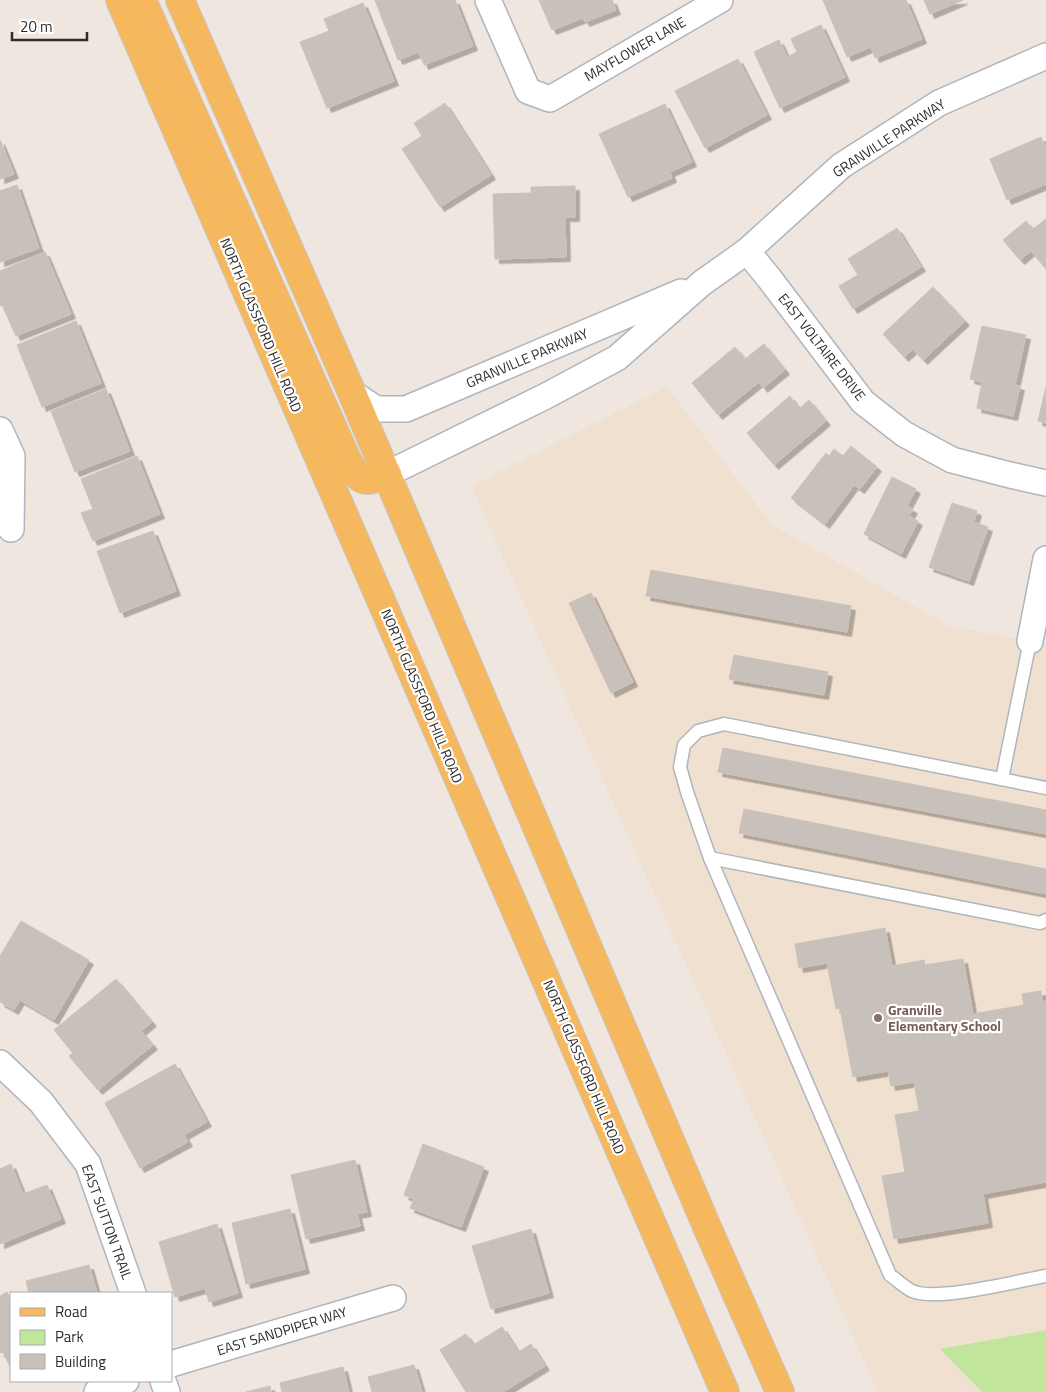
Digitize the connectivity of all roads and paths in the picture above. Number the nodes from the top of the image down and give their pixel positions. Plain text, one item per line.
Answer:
1 (120, 0) edge
2 (142, 0) edge
3 (180, 0) edge
4 (488, 0) edge
5 (720, 0) edge
6 (1046, 56) edge
7 (747, 252) junction
8 (702, 283) junction
9 (352, 393) junction
10 (0, 430) edge
11 (387, 474) junction
12 (1046, 483) edge
13 (11, 529) dead end
14 (1046, 559) edge
15 (1030, 641) joint
16 (1002, 779) junction
17 (1046, 788) edge
18 (710, 858) junction
19 (1046, 920) edge
20 (0, 1063) edge
21 (1046, 1276) edge
22 (133, 1292) edge
23 (393, 1298) dead end
24 (172, 1364) edge
25 (123, 1382) edge
26 (96, 1392) edge
27 (725, 1392) edge
28 (780, 1392) edge

1 - 27 main road, NORTH GLASSFORD HILL ROAD
2 - 11 main road
3 - 9 main road
4 - 5 street, MAYFLOWER LANE
6 - 7 street, GRANVILLE PARKWAY
7 - 8 street, GRANVILLE PARKWAY
7 - 12 street, EAST VOLTAIRE DRIVE
8 - 9 street, GRANVILLE PARKWAY
8 - 11 street, GRANVILLE PARKWAY
9 - 11 main road
10 - 13 street
11 - 28 main road
14 - 15 street
15 - 16 lane
16 - 17 lane
16 - 18 lane
18 - 19 lane
18 - 21 lane
20 - 22 street, EAST SUTTON TRAIL
23 - 24 street, EAST SANDPIPER WAY
25 - 26 street

